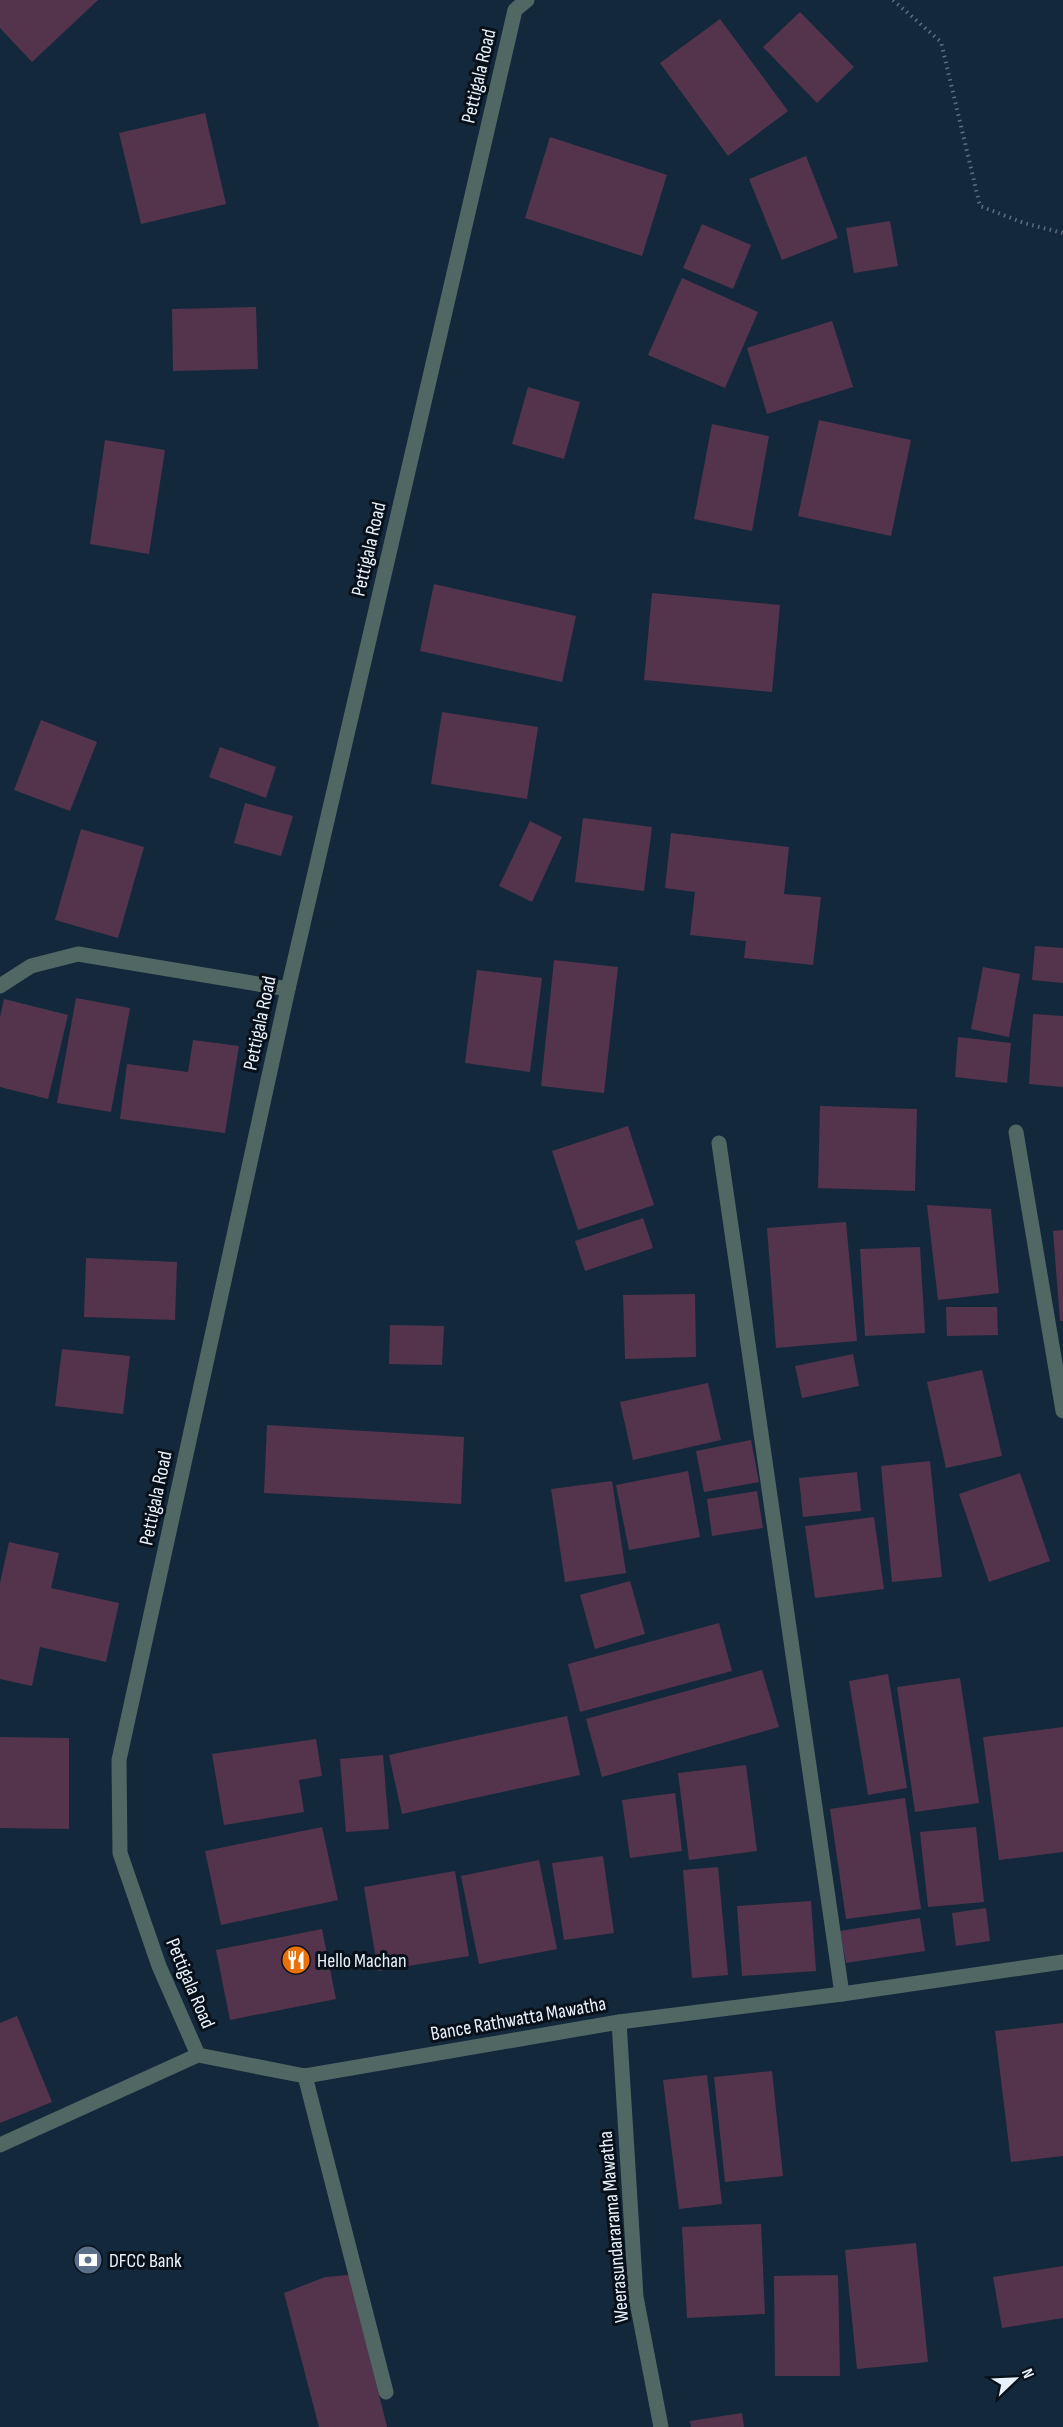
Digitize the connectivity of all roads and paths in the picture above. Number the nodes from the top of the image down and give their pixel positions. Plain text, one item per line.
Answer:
1 (527, 0) edge
2 (893, 0) edge
3 (1063, 233) edge
4 (0, 986) edge
5 (288, 989) junction
6 (1016, 1132) dead end
7 (719, 1143) dead end
8 (1063, 1411) edge
9 (1063, 1962) edge
10 (842, 1994) junction
11 (619, 2022) junction
12 (198, 2055) junction
13 (305, 2076) junction
14 (0, 2145) edge
15 (386, 2392) dead end
16 (661, 2427) edge

1 - 5 street, Pettigala Road
2 - 3 path
4 - 5 street
5 - 12 street, Pettigala Road
6 - 8 street
7 - 10 street
9 - 10 street, Bance Rathwatta Mawatha
10 - 11 street, Bance Rathwatta Mawatha
11 - 13 street, Bance Rathwatta Mawatha
11 - 16 street, Weerasundararama Mawatha
12 - 13 street, Bance Rathwatta Mawatha
12 - 14 street
13 - 15 street

